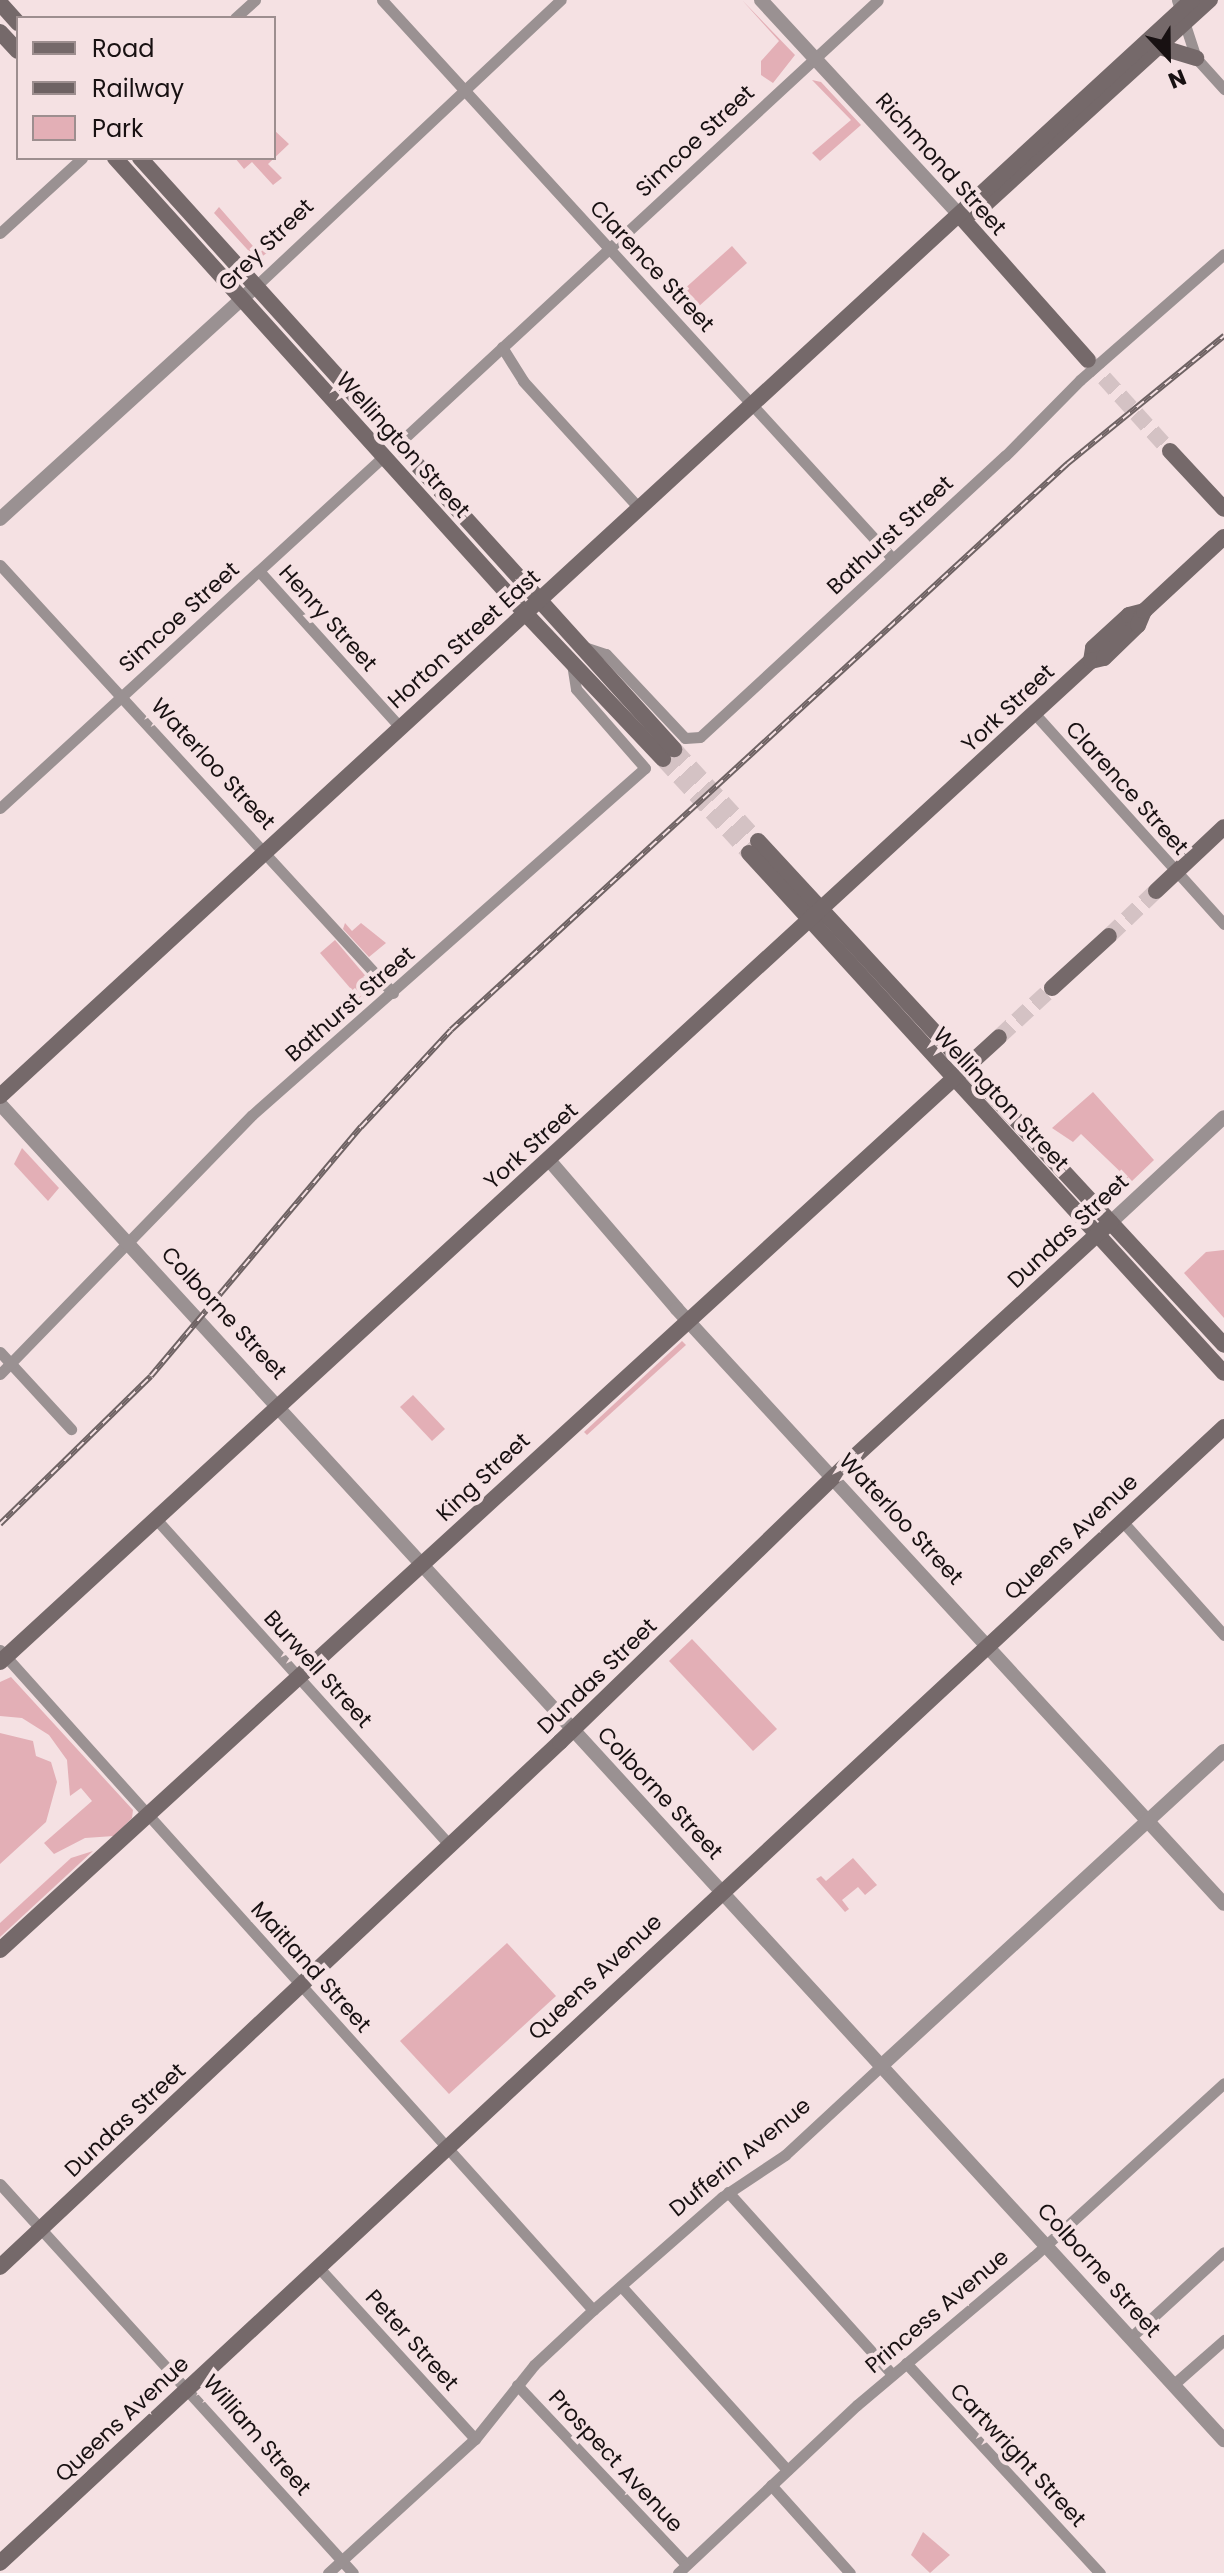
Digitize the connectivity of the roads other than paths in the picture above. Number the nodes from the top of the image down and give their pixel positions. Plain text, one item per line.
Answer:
1 (255, 0) edge
2 (382, 0) edge
3 (561, 0) edge
4 (761, 0) edge
5 (878, 0) edge
6 (1210, 0) edge
7 (0, 3) edge
8 (1183, 9) edge
9 (237, 16) edge
10 (16, 21) edge
11 (0, 32) edge
12 (1160, 47) junction
13 (16, 49) edge
14 (1196, 58) junction
15 (815, 59) junction
16 (1224, 89) edge
17 (463, 90) junction
18 (80, 160) edge
19 (117, 160) edge
20 (142, 160) edge
21 (961, 217) junction
22 (0, 233) edge
23 (608, 248) junction
24 (1224, 254) edge
25 (256, 286) junction
26 (242, 299) junction
27 (502, 347) junction
28 (1088, 360) tunnel mouth
29 (752, 404) junction
30 (399, 443) junction
31 (1170, 451) tunnel mouth
32 (384, 456) junction
33 (639, 508) junction
34 (1224, 509) edge
35 (0, 519) edge
36 (1224, 537) edge
37 (893, 559) junction
38 (0, 565) edge
39 (259, 571) junction
40 (539, 601) junction
41 (525, 613) junction
42 (579, 645) junction
43 (572, 663) junction
44 (121, 697) junction
45 (1034, 713) junction
46 (400, 727) junction
47 (0, 808) edge
48 (1224, 827) edge
49 (753, 847) tunnel mouth
50 (264, 852) junction
51 (1174, 870) junction
52 (846, 889) junction
53 (1156, 891) tunnel mouth
54 (817, 916) junction
55 (1224, 924) edge
56 (847, 936) junction
57 (1109, 936) tunnel mouth
58 (1052, 988) tunnel mouth
59 (393, 993) junction
60 (999, 1037) tunnel mouth
61 (965, 1067) junction
62 (952, 1081) junction
63 (0, 1096) edge
64 (0, 1104) edge
65 (1224, 1117) edge
66 (549, 1160) junction
67 (1111, 1222) junction
68 (1097, 1235) junction
69 (129, 1242) junction
70 (689, 1320) junction
71 (1224, 1345) edge
72 (0, 1352) edge
73 (10, 1364) junction
74 (1224, 1373) edge
75 (0, 1374) edge
76 (279, 1404) junction
77 (1224, 1427) edge
78 (71, 1429) dead end
79 (834, 1479) junction
80 (156, 1519) junction
81 (1122, 1521) junction
82 (424, 1563) junction
83 (1224, 1635) edge
84 (987, 1645) junction
85 (2, 1656) edge
86 (298, 1677) junction
87 (573, 1731) junction
88 (1224, 1751) edge
89 (148, 1816) junction
90 (1149, 1818) junction
91 (450, 1846) junction
92 (719, 1890) junction
93 (1224, 1904) edge
94 (0, 1950) edge
95 (301, 1986) junction
96 (880, 2067) junction
97 (1224, 2083) edge
98 (447, 2147) junction
99 (0, 2184) edge
100 (728, 2192) junction
101 (41, 2229) junction
102 (1046, 2244) junction
103 (1224, 2252) edge
104 (0, 2267) edge
105 (320, 2269) junction
106 (621, 2286) junction
107 (593, 2310) junction
108 (1130, 2338) junction
109 (1224, 2340) edge
110 (906, 2363) junction
111 (892, 2374) junction
112 (1174, 2384) junction
113 (517, 2385) junction
114 (188, 2386) junction
115 (475, 2439) junction
116 (1224, 2440) edge
117 (787, 2470) junction
118 (771, 2485) junction
119 (341, 2561) junction
120 (0, 2563) edge
121 (682, 2568) edge
122 (328, 2573) edge
123 (353, 2573) edge
124 (850, 2573) edge
125 (1100, 2573) edge

1 - 9 street
2 - 17 street, Clarence Street
3 - 17 street, Grey Street
4 - 15 street, Richmond Street
5 - 15 street, Simcoe Street
6 - 8 main road, Horton Street East
7 - 10 main road
8 - 12 main road, Horton Street East
8 - 14 street
8 - 21 main road, Horton Street East
11 - 13 main road
12 - 14 main road
12 - 21 main road, Horton Street East
14 - 16 street
15 - 21 street, Richmond Street
15 - 23 street, Simcoe Street
17 - 23 street, Clarence Street
17 - 25 street, Grey Street
18 - 22 street
19 - 26 main road, Wellington Street
20 - 25 main road, Wellington Street
21 - 28 main road, Richmond Street
21 - 29 main road, Horton Street East
23 - 27 street, Simcoe Street
23 - 29 street, Clarence Street
24 - 37 street, Bathurst Street
25 - 26 street, Grey Street
25 - 30 main road, Wellington Street
26 - 32 main road, Wellington Street
26 - 35 street, Grey Street
27 - 30 street, Simcoe Street
27 - 33 street
29 - 33 main road, Horton Street East
29 - 37 street, Clarence Street
30 - 40 main road, Wellington Street
31 - 34 main road
32 - 39 street, Simcoe Street
32 - 41 main road, Wellington Street
33 - 40 main road, Horton Street East
36 - 45 main road, York Street
37 - 42 street, Bathurst Street
38 - 44 street, Waterloo Street
39 - 44 street, Simcoe Street
39 - 46 street, Henry Street
40 - 41 main road, Horton Street East
40 - 42 main road, Wellington Street
41 - 43 main road, Wellington Street
41 - 46 main road, Horton Street East
42 - 43 main road, Wellington Street
43 - 59 street, Bathurst Street
44 - 47 street, Simcoe Street
44 - 50 street, Waterloo Street
45 - 51 street, Clarence Street
45 - 52 main road, York Street
46 - 50 main road, Horton Street East
48 - 51 main road
49 - 54 main road, Wellington Street
50 - 59 street, Waterloo Street
50 - 63 main road, Horton Street East
51 - 53 main road
51 - 55 street, Clarence Street
52 - 54 main road, York Street
52 - 56 main road
54 - 56 main road, Wellington Street
54 - 62 main road, Wellington Street
54 - 66 main road, York Street
56 - 61 main road, Wellington Street
57 - 58 main road
59 - 69 street, Bathurst Street
60 - 61 main road, King Street
61 - 62 main road, King Street
61 - 67 main road, Wellington Street
62 - 68 main road, Wellington Street
62 - 70 main road, King Street
64 - 69 street, Colborne Street
65 - 67 street, Dundas Street
66 - 70 street, Waterloo Street
66 - 76 main road, York Street
67 - 68 main road, Dundas Street
67 - 71 main road, Wellington Street
68 - 74 main road, Wellington Street
68 - 79 main road, Dundas Street
69 - 73 street, Bathurst Street
69 - 76 street, Colborne Street
70 - 79 street, Waterloo Street
70 - 82 main road, King Street
72 - 73 street
73 - 75 street, Bathurst Street
73 - 78 street
76 - 80 main road, York Street
76 - 82 street, Colborne Street
77 - 81 main road, Queens Avenue
79 - 84 street, Waterloo Street
79 - 87 main road, Dundas Street
80 - 85 main road, York Street
80 - 86 street, Burwell Street
81 - 83 street
81 - 84 main road, Queens Avenue
82 - 86 main road, King Street
82 - 87 street, Colborne Street
84 - 90 street, Waterloo Street
84 - 92 main road, Queens Avenue
85 - 89 street, Maitland Street
86 - 89 main road, King Street
86 - 91 street, Burwell Street
87 - 91 main road, Dundas Street
87 - 92 street, Colborne Street
88 - 90 street, Dufferin Avenue
89 - 94 main road, King Street
89 - 95 street, Maitland Street
90 - 93 street, Waterloo Street
90 - 96 street, Dufferin Avenue
91 - 95 main road, Dundas Street
92 - 96 street, Colborne Street
92 - 98 main road, Queens Avenue
95 - 98 street, Maitland Street
95 - 101 main road, Dundas Street
96 - 100 street, Dufferin Avenue
96 - 102 street, Colborne Street
97 - 102 street, Princess Avenue
98 - 105 main road, Queens Avenue
98 - 107 street, Maitland Street
99 - 101 street, William Street
100 - 106 street, Dufferin Avenue
100 - 111 street
101 - 104 main road, Dundas Street
101 - 114 street, William Street
102 - 108 street, Colborne Street
102 - 110 street, Princess Avenue
103 - 108 street
105 - 114 main road, Queens Avenue
105 - 115 street, Peter Street
106 - 107 street, Dufferin Avenue
106 - 117 street
107 - 113 street, Dufferin Avenue
108 - 112 street, Colborne Street
109 - 112 street
110 - 111 street, Princess Avenue
110 - 125 street, Cartwright Street
111 - 117 street, Princess Avenue
112 - 116 street, Colborne Street
113 - 115 street, Dufferin Avenue
113 - 121 street, Prospect Avenue
114 - 119 street, William Street
114 - 120 main road, Queens Avenue
115 - 119 street, Dufferin Avenue
117 - 118 street, Princess Avenue
118 - 121 street, Princess Avenue
118 - 124 street
119 - 122 street, Dufferin Avenue
119 - 123 street, William Street

